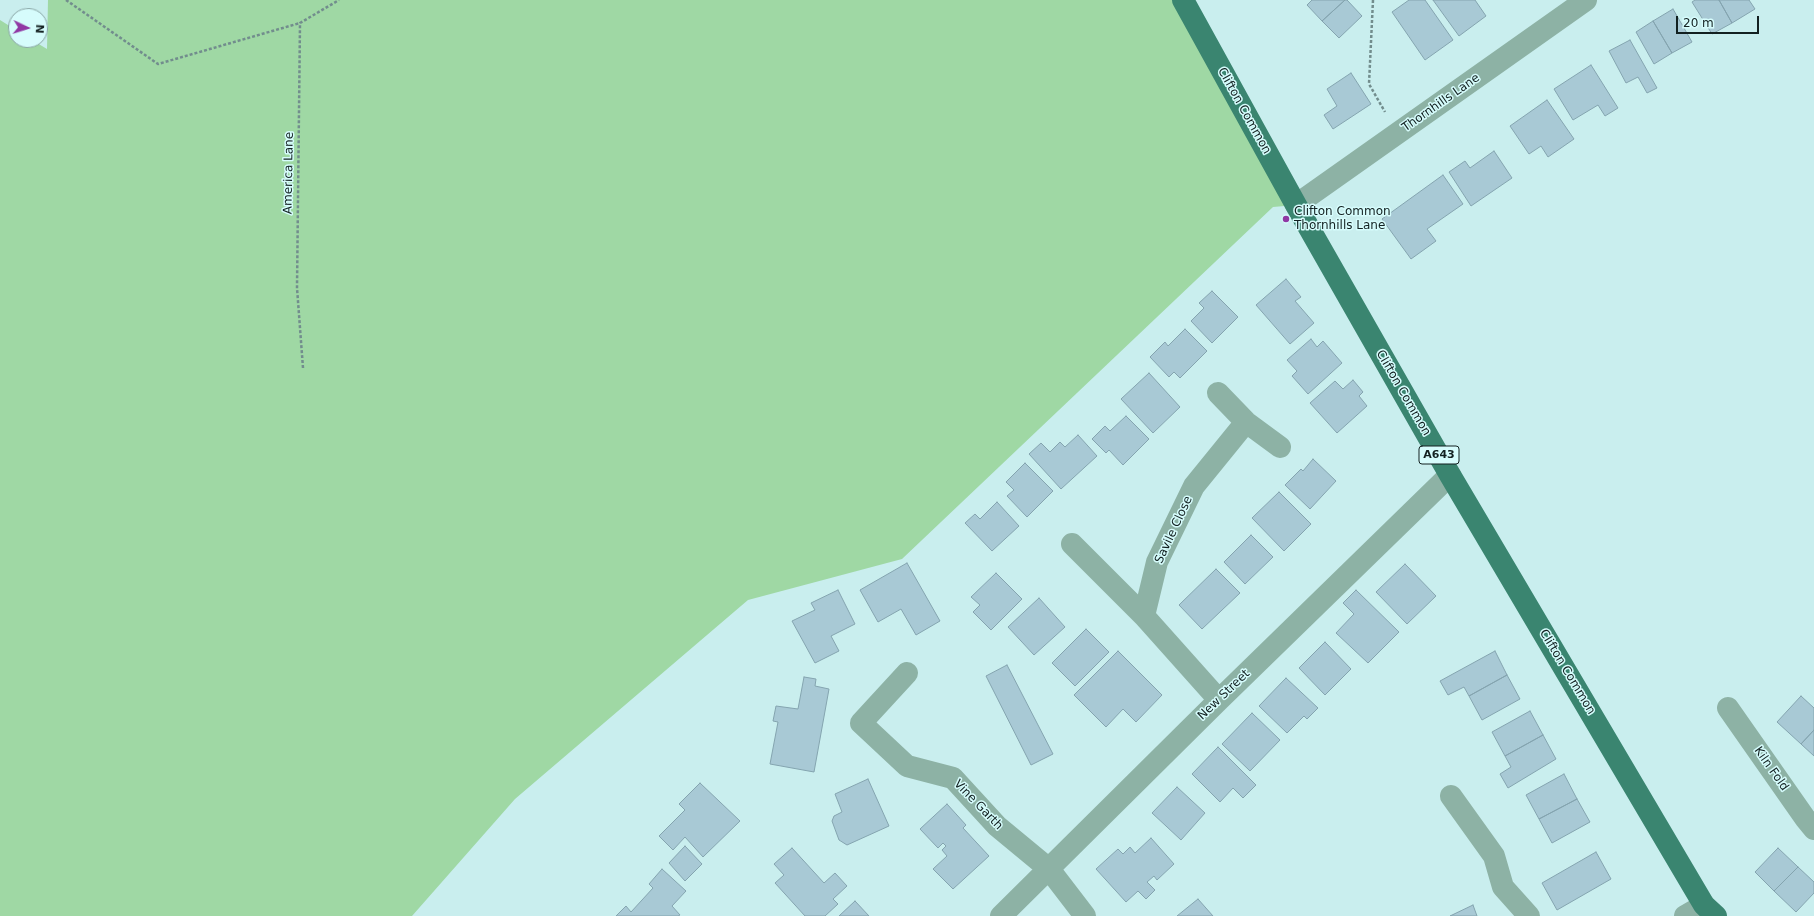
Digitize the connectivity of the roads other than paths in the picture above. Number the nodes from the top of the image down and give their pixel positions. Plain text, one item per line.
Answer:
1 (1183, 0) edge
2 (1586, 0) edge
3 (1296, 205) junction
4 (1218, 393) dead end
5 (1246, 422) junction
6 (1280, 447) dead end
7 (1450, 475) junction
8 (1072, 544) dead end
9 (1144, 616) junction
10 (907, 673) dead end
11 (1219, 700) junction
12 (1728, 708) dead end
13 (1451, 796) dead end
14 (1814, 829) edge
15 (1049, 869) junction
16 (1710, 911) edge
17 (1000, 916) edge
18 (1085, 916) edge
19 (1529, 916) edge
20 (1685, 916) edge

1 - 3 main road, Clifton Common / A643
2 - 3 street, Thornhills Lane
3 - 7 main road, Clifton Common / A643
4 - 5 street
5 - 6 street
5 - 9 street, Savile Close
7 - 11 street, New Street
7 - 16 main road, Clifton Common / A643
8 - 9 street
9 - 11 street
10 - 15 street, Vine Garth
11 - 15 street, New Street
12 - 14 street, Kiln Fold
13 - 19 street
15 - 17 street, New Street
15 - 18 street
16 - 20 street

